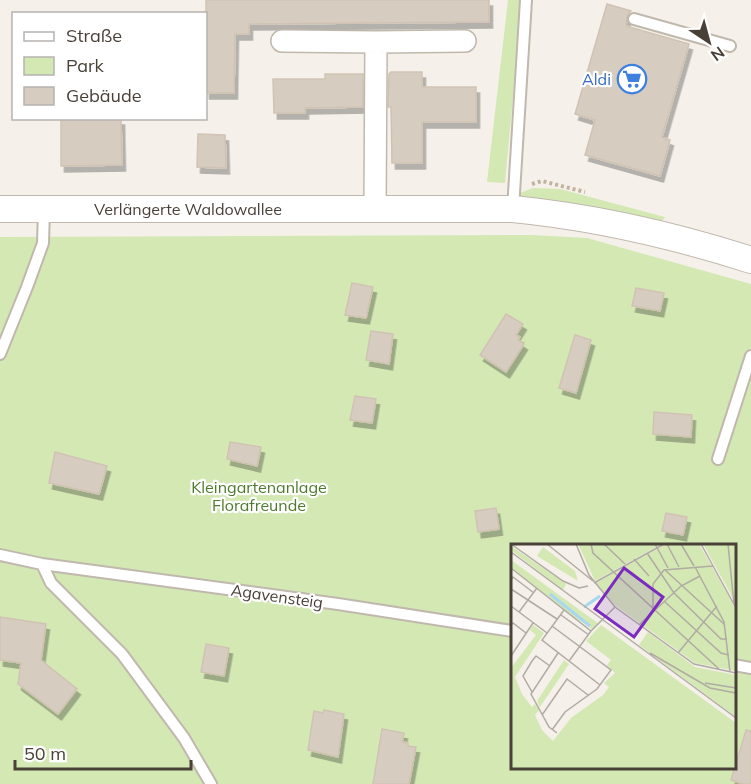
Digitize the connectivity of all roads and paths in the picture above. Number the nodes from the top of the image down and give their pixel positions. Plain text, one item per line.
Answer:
1 (526, 0) edge
2 (634, 19) dead end
3 (282, 41) dead end
4 (465, 41) dead end
5 (376, 42) junction
6 (730, 46) dead end
7 (375, 208) junction
8 (0, 209) edge
9 (44, 209) junction
10 (513, 209) junction
11 (751, 260) edge
12 (0, 354) edge
13 (751, 356) edge
14 (718, 459) dead end
15 (0, 555) edge
16 (42, 564) junction
17 (511, 631) edge
18 (736, 665) edge
19 (751, 668) edge
20 (211, 784) edge

1 - 10 lane
2 - 6 lane
3 - 5 street
4 - 5 street
5 - 7 street
7 - 9 street, Verlängerte Waldowallee
7 - 10 street, Verlängerte Waldowallee
8 - 9 street, Verlängerte Waldowallee
9 - 12 lane
10 - 11 street, Verlängerte Waldowallee
13 - 14 lane
15 - 16 lane, Agavensteig
16 - 17 lane, Agavensteig
16 - 20 lane
18 - 19 lane

